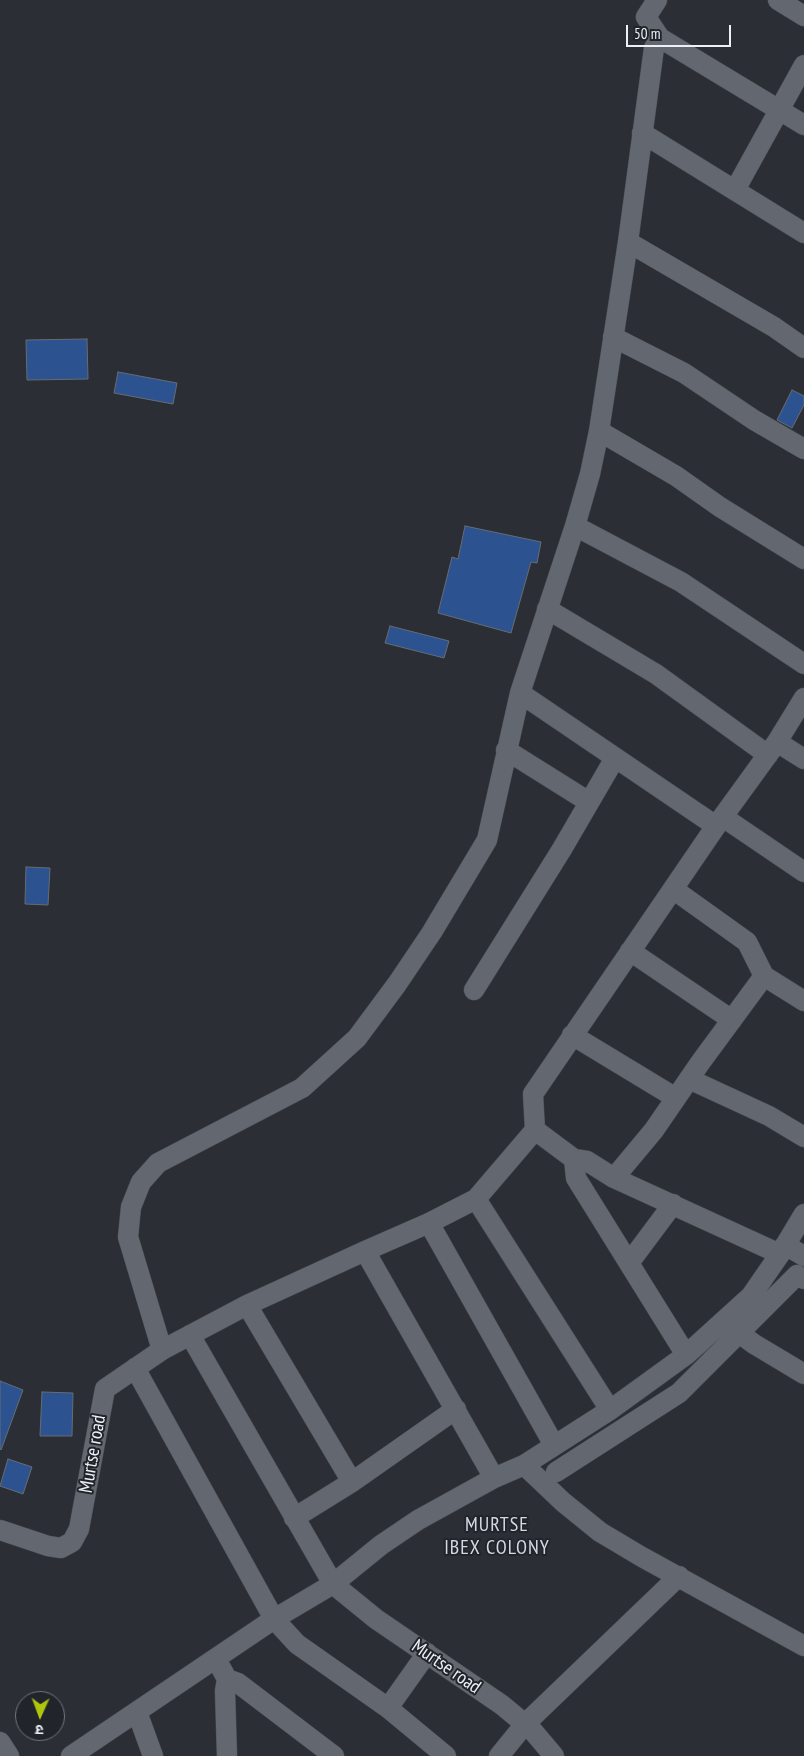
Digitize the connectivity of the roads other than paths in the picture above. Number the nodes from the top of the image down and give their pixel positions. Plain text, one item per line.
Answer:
1 (657, 0) edge
2 (778, 0) edge
3 (804, 16) edge
4 (660, 38) junction
5 (804, 65) edge
6 (779, 111) junction
7 (804, 125) edge
8 (642, 133) junction
9 (735, 190) junction
10 (804, 233) edge
11 (628, 242) junction
12 (613, 338) junction
13 (804, 348) edge
14 (599, 431) junction
15 (804, 449) edge
16 (575, 526) junction
17 (804, 559) edge
18 (547, 608) junction
19 (804, 664) edge
20 (520, 693) junction
21 (804, 698) edge
22 (773, 749) junction
23 (506, 750) junction
24 (614, 758) junction
25 (804, 759) edge
26 (589, 802) junction
27 (719, 821) junction
28 (804, 872) edge
29 (673, 889) junction
30 (630, 951) junction
31 (764, 976) junction
32 (474, 990) dead end
33 (802, 994) edge
34 (732, 1020) junction
35 (572, 1035) junction
36 (689, 1079) junction
37 (676, 1098) junction
38 (535, 1130) junction
39 (804, 1137) edge
40 (574, 1159) junction
41 (614, 1178) junction
42 (476, 1199) junction
43 (673, 1204) junction
44 (804, 1214) edge
45 (429, 1223) junction
46 (783, 1250) junction
47 (365, 1251) junction
48 (804, 1256) edge
49 (629, 1263) junction
50 (804, 1279) edge
51 (247, 1305) junction
52 (739, 1333) junction
53 (190, 1335) junction
54 (162, 1350) junction
55 (686, 1355) junction
56 (135, 1368) junction
57 (804, 1374) edge
58 (456, 1409) junction
59 (610, 1410) junction
60 (554, 1445) junction
61 (524, 1465) junction
62 (556, 1472) dead end
63 (494, 1478) junction
64 (352, 1482) junction
65 (294, 1518) junction
66 (0, 1530) edge
67 (679, 1576) junction
68 (333, 1584) junction
69 (274, 1619) junction
70 (804, 1646) edge
71 (427, 1653) junction
72 (216, 1659) junction
73 (228, 1679) junction
74 (388, 1708) junction
75 (136, 1712) junction
76 (525, 1724) junction
77 (0, 1742) edge
78 (94, 1749) edge
79 (315, 1750) edge
80 (8, 1756) edge
81 (71, 1756) edge
82 (153, 1756) edge
83 (227, 1756) edge
84 (334, 1756) edge
85 (446, 1756) edge
86 (499, 1756) edge
87 (554, 1756) edge

1 - 4 street
2 - 3 street
4 - 6 street
4 - 8 street
5 - 6 street
6 - 7 street
6 - 9 street
8 - 9 street
8 - 11 street
9 - 10 street
11 - 12 street
11 - 13 street
12 - 14 street
12 - 15 street
14 - 16 street
14 - 17 street
16 - 18 street
16 - 19 street
18 - 20 street
18 - 22 street
20 - 23 street
20 - 24 street
21 - 22 street
22 - 25 street
22 - 27 street
23 - 26 street
23 - 54 street
24 - 26 street
24 - 27 street
26 - 32 street
27 - 28 street
27 - 29 street
29 - 30 street
29 - 31 street
30 - 34 street
30 - 35 street
31 - 33 street
31 - 34 street
34 - 36 street
35 - 37 street
35 - 38 street
36 - 37 street
36 - 39 street
37 - 41 street
38 - 40 street
38 - 42 street
40 - 41 street
40 - 49 street
41 - 43 street
42 - 45 street, Murtse road
42 - 59 street
43 - 46 street
43 - 49 street
44 - 46 street
45 - 47 street, Murtse road
45 - 60 street
46 - 48 street
46 - 55 street
47 - 51 street, Murtse road
47 - 58 street
49 - 55 street
50 - 52 street
51 - 53 street, Murtse road
51 - 64 street
52 - 57 street
52 - 62 street
53 - 54 street, Murtse road
53 - 65 street
54 - 56 street, Murtse road
55 - 59 street
56 - 66 street, Murtse road
56 - 69 street
58 - 63 street
58 - 64 street
59 - 60 street
60 - 61 street
61 - 63 street
61 - 67 street
63 - 68 street
64 - 65 street
65 - 68 street
67 - 70 street
67 - 76 street
68 - 69 street
68 - 71 street, Murtse road
69 - 72 street
69 - 74 street
71 - 74 street
71 - 76 street, Murtse road
72 - 73 street
72 - 75 street
73 - 79 street
73 - 83 street
74 - 85 street
75 - 78 street
75 - 82 street
76 - 86 street
76 - 87 street, Murtse road
77 - 80 street
78 - 81 street
79 - 84 street

